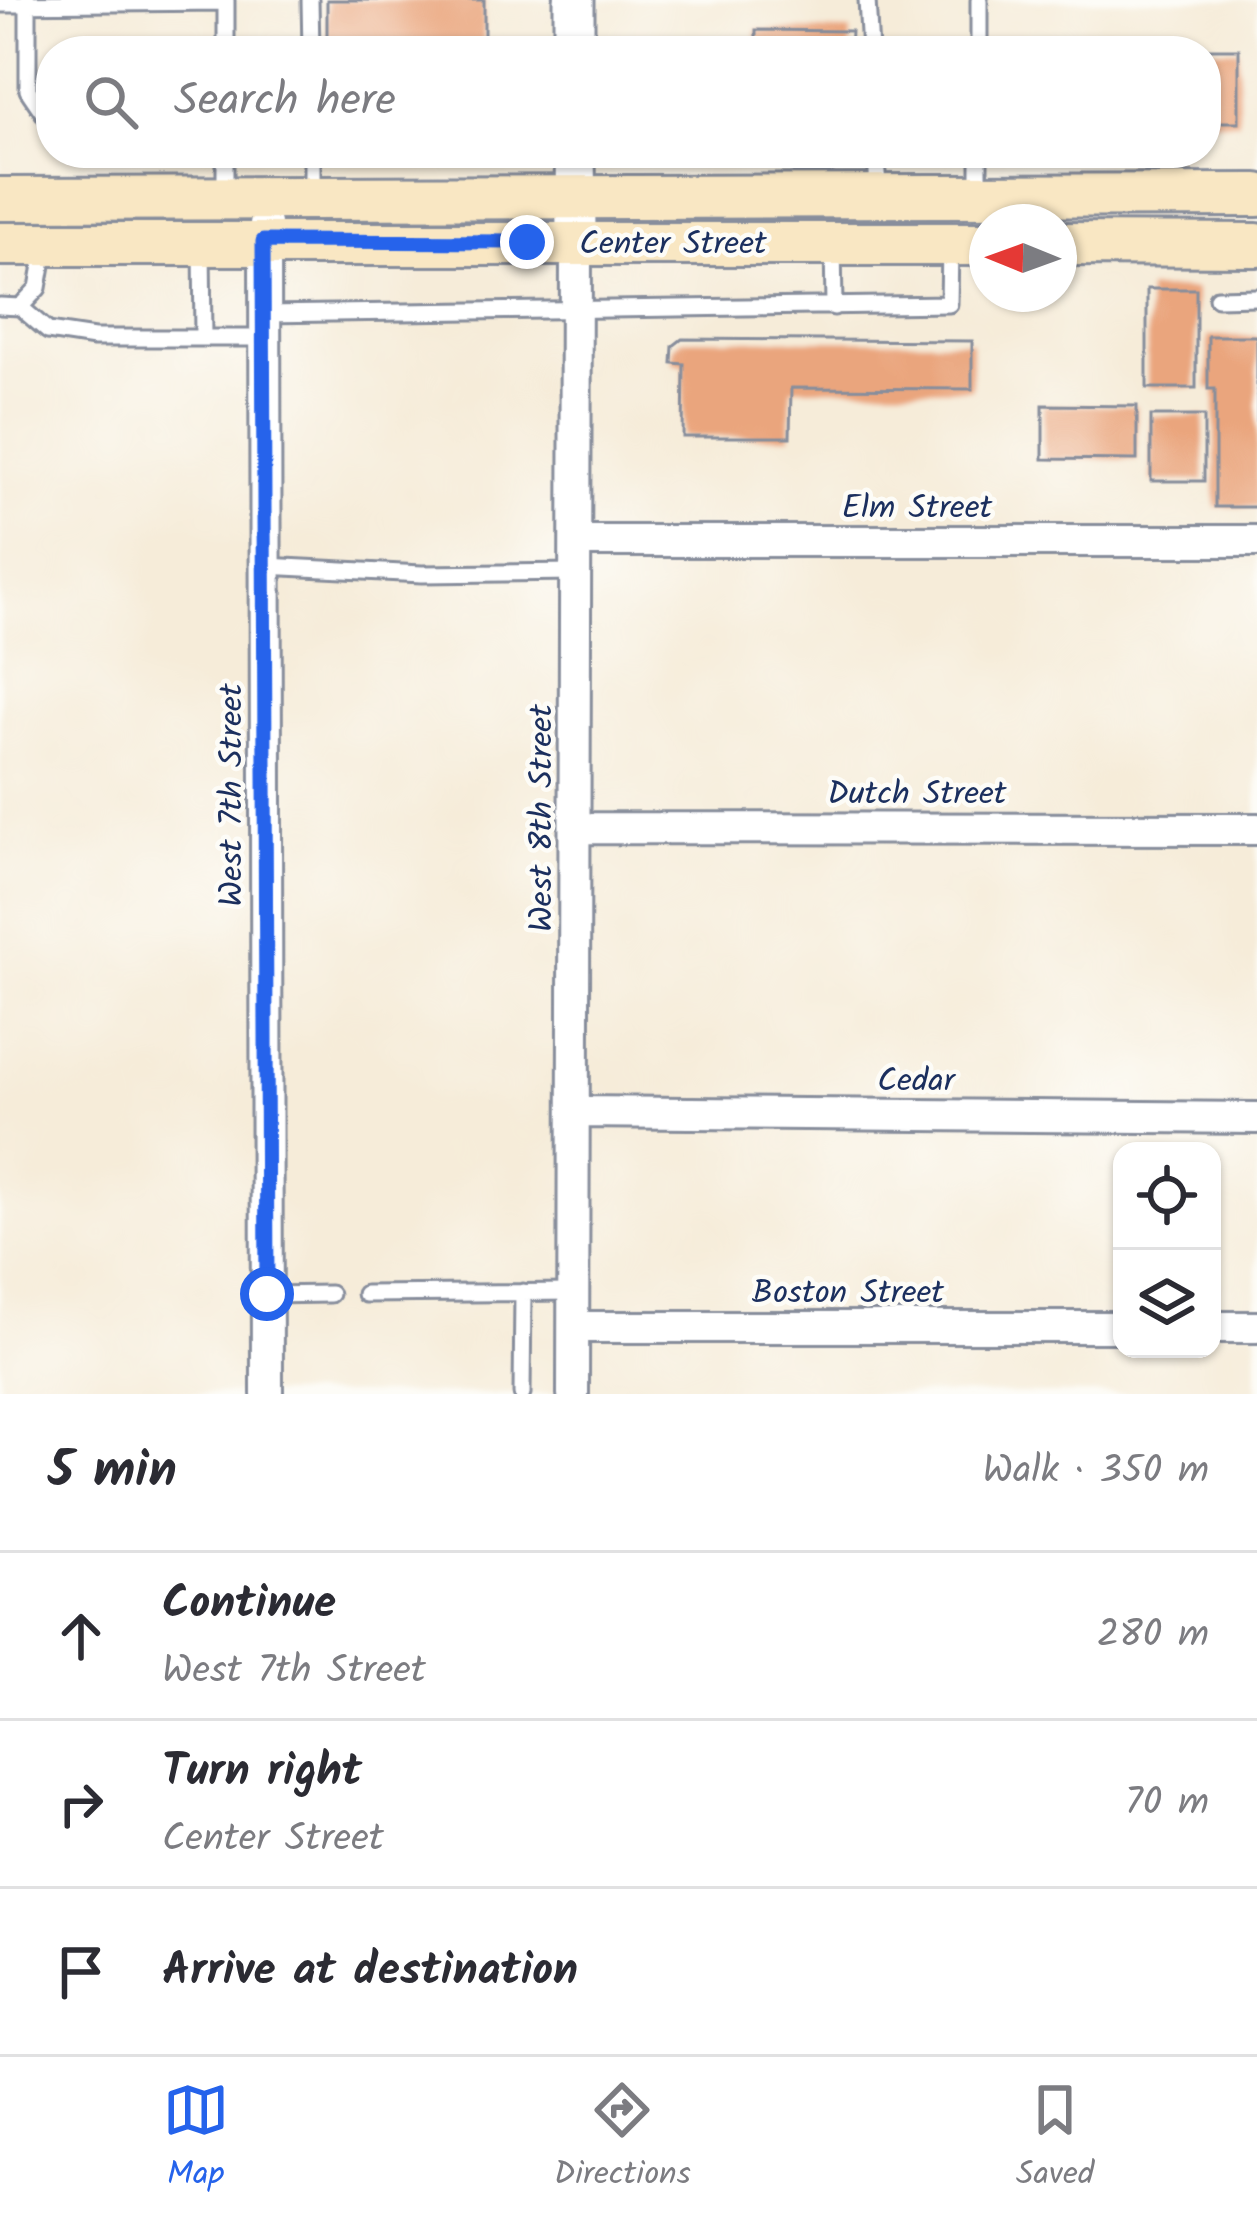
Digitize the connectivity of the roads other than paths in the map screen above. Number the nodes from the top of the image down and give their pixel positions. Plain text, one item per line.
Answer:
1 (310, 0) edge
2 (574, 0) edge
3 (867, 0) edge
4 (979, 0) edge
5 (226, 1) edge
6 (28, 2) edge
7 (0, 4) edge
8 (226, 36) edge
9 (311, 36) edge
10 (574, 36) edge
11 (869, 36) edge
12 (979, 36) edge
13 (36, 102) edge
14 (225, 168) edge
15 (312, 168) edge
16 (575, 168) edge
17 (877, 168) edge
18 (979, 168) edge
19 (1257, 195) edge
20 (268, 196) junction
21 (878, 196) junction
22 (979, 196) junction
23 (225, 197) junction
24 (312, 197) junction
25 (575, 198) junction
26 (0, 199) edge
27 (263, 241) junction
28 (202, 242) junction
29 (577, 242) junction
30 (46, 243) junction
31 (833, 243) junction
32 (0, 244) edge
33 (969, 244) edge
34 (1077, 244) edge
35 (1257, 244) edge
36 (1257, 297) edge
37 (1217, 298) dead end
38 (0, 307) edge
39 (20, 307) junction
40 (833, 307) junction
41 (577, 314) junction
42 (264, 326) junction
43 (203, 338) junction
44 (1257, 542) edge
45 (577, 557) junction
46 (265, 566) junction
47 (576, 828) junction
48 (1257, 829) edge
49 (575, 1112) junction
50 (1257, 1118) edge
51 (523, 1292) junction
52 (574, 1292) junction
53 (267, 1294) junction
54 (331, 1294) dead end
55 (365, 1294) dead end
56 (574, 1327) junction
57 (1113, 1327) edge
58 (1221, 1327) edge
59 (1257, 1327) edge
60 (267, 1394) edge
61 (522, 1394) edge
62 (573, 1394) edge

1 - 9 lane
2 - 10 street
3 - 11 lane
4 - 12 lane
5 - 6 lane
5 - 8 lane
6 - 7 lane
6 - 13 lane
14 - 23 lane
15 - 24 lane
16 - 25 street
17 - 21 lane
18 - 22 lane
19 - 22 main road, Center Street
20 - 23 main road, Center Street
20 - 24 main road, Center Street
20 - 27 street, West 7th Street
21 - 22 main road, Center Street
21 - 25 main road, Center Street
23 - 26 main road, Center Street
24 - 25 main road, Center Street
25 - 29 street
27 - 28 main road, Center Street
27 - 29 main road, Center Street
27 - 42 street, West 7th Street
28 - 30 main road, Center Street
28 - 43 lane
29 - 31 main road, Center Street
29 - 41 street, West 8th Street
30 - 32 main road, Center Street
30 - 39 lane
31 - 33 main road, Center Street
31 - 40 lane
33 - 40 lane
34 - 35 main road
36 - 37 lane
38 - 39 lane
39 - 43 lane
40 - 41 lane
41 - 42 lane
41 - 45 street, West 8th Street
42 - 43 lane
42 - 46 street, West 7th Street
44 - 45 street, Elm Street
45 - 46 lane
45 - 47 street, West 8th Street
46 - 53 street, West 7th Street
47 - 48 street, Dutch Street
47 - 49 street, West 8th Street
49 - 50 street, Cedar
49 - 52 street, West 8th Street
51 - 52 lane
51 - 55 lane
51 - 61 lane
52 - 56 street, West 8th Street
53 - 54 lane
53 - 60 street, West 7th Street
56 - 57 street, Boston Street
56 - 62 street, West 8th Street
58 - 59 street

